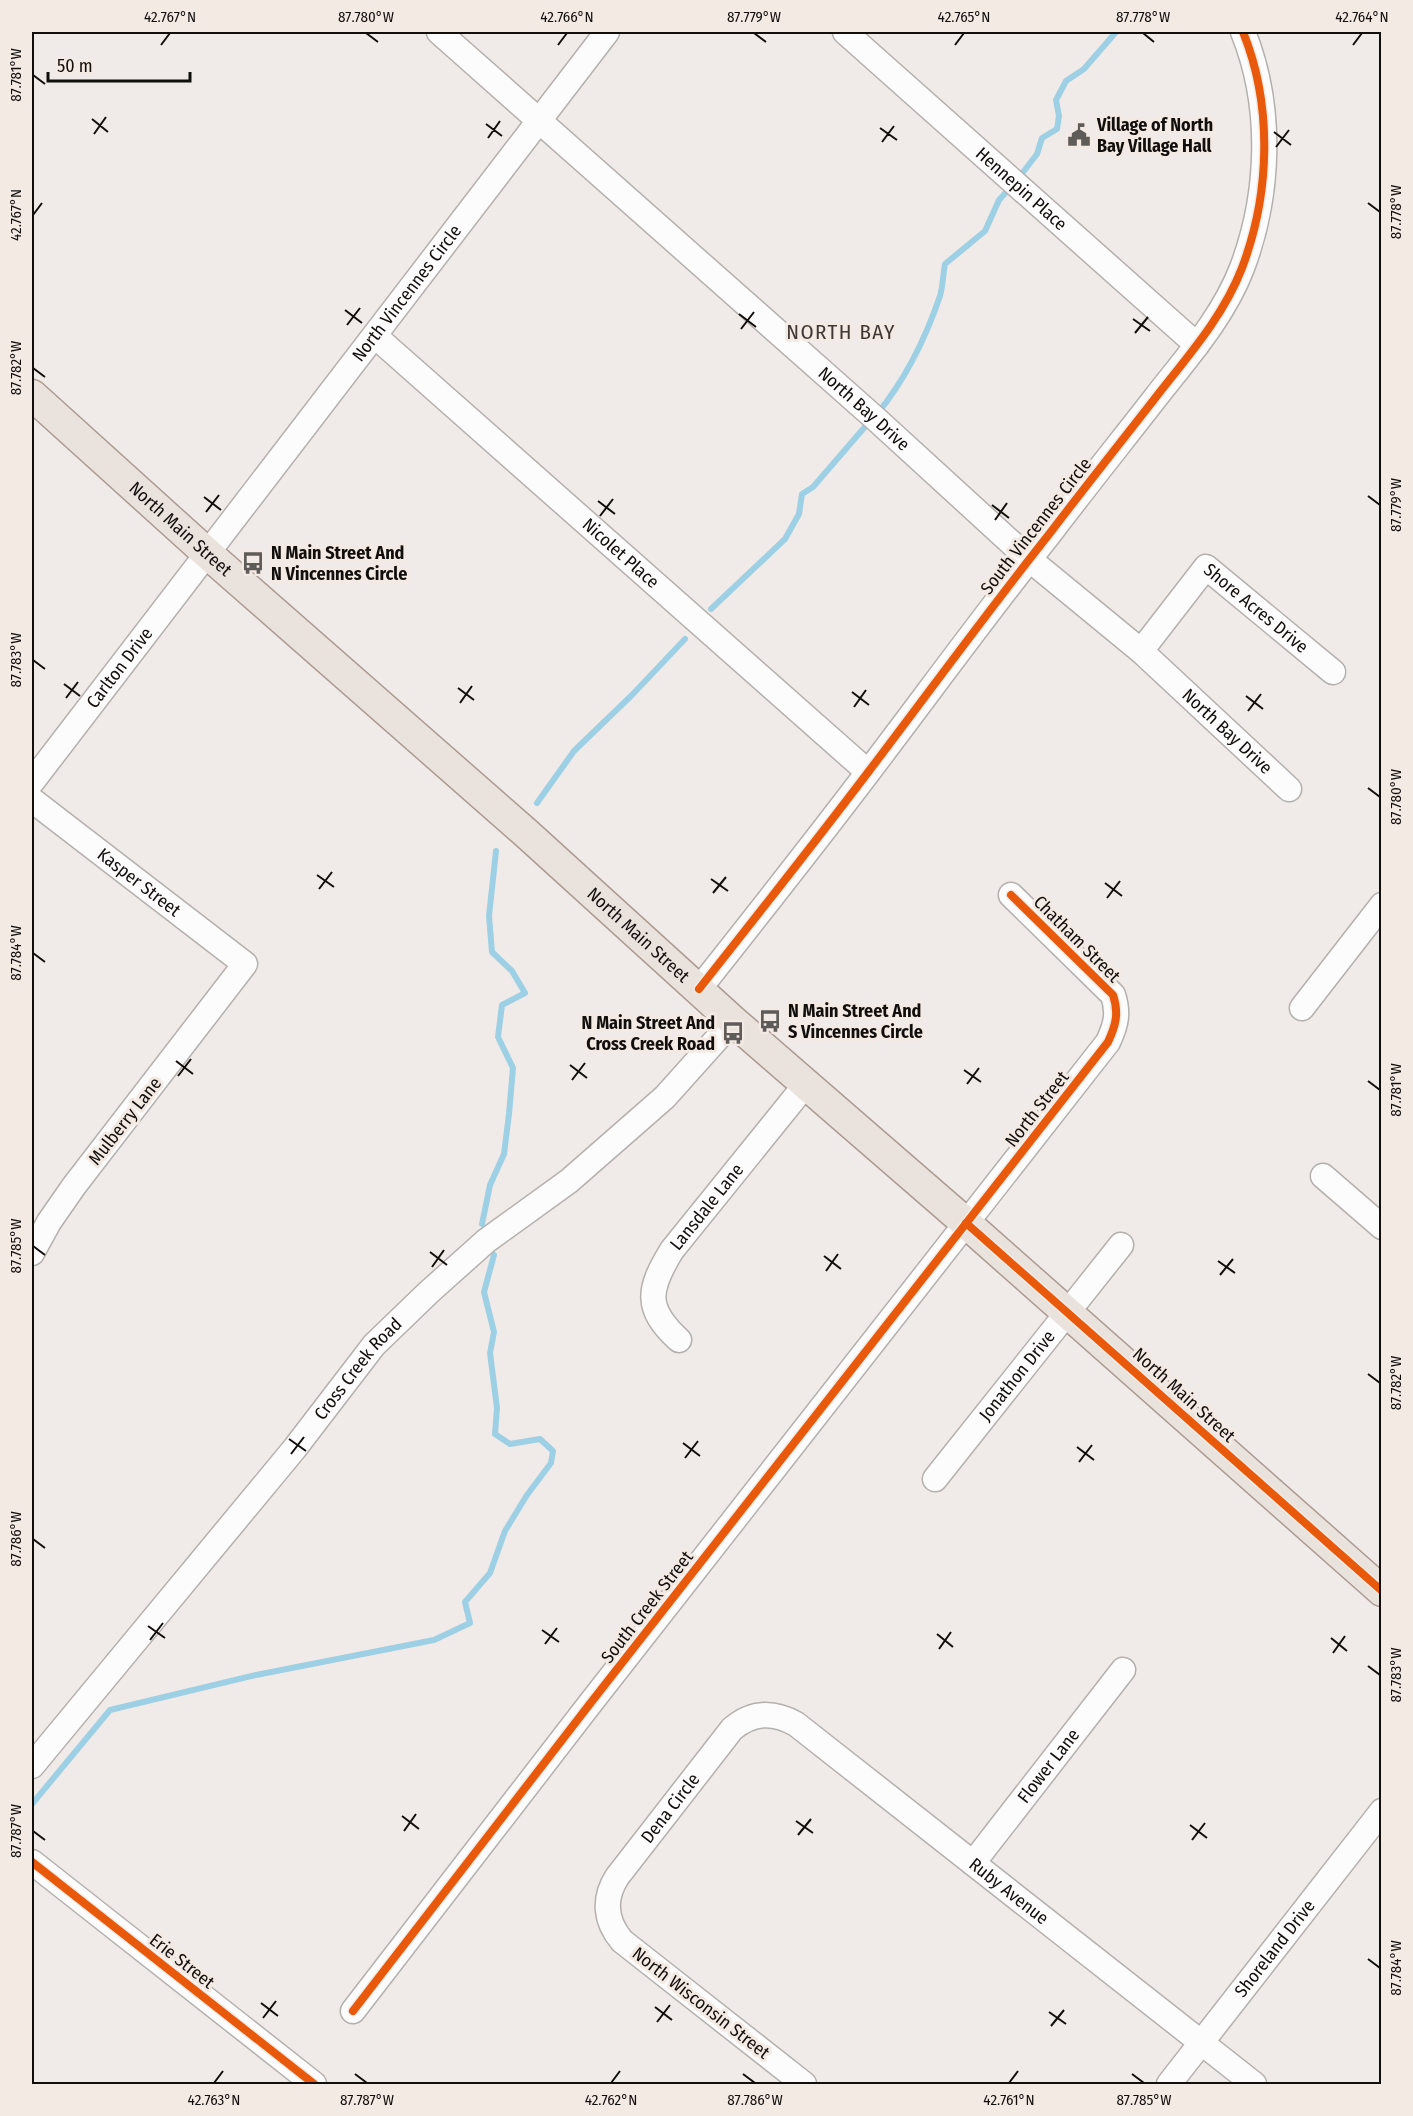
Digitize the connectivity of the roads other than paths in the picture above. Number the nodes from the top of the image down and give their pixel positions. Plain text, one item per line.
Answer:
1 (439, 32) edge
2 (608, 32) edge
3 (845, 32) edge
4 (1243, 32) edge
5 (539, 121) junction
6 (375, 336) junction
7 (1197, 345) junction
8 (32, 395) edge
9 (208, 554) junction
10 (1029, 559) junction
11 (1141, 651) junction
12 (1333, 672) dead end
13 (868, 772) junction
14 (32, 782) edge
15 (1289, 789) dead end
16 (32, 800) edge
17 (1011, 895) dead end
18 (1382, 905) edge
19 (245, 964) joint
20 (699, 989) junction
21 (1118, 1008) joint
22 (1302, 1008) dead end
23 (733, 1021) junction
24 (806, 1084) junction
25 (1323, 1176) dead end
26 (966, 1223) junction
27 (1382, 1227) edge
28 (1121, 1245) dead end
29 (32, 1252) edge
30 (1067, 1312) junction
31 (678, 1340) dead end
32 (935, 1479) dead end
33 (1382, 1591) edge
34 (1123, 1670) dead end
35 (757, 1715) joint
36 (32, 1766) edge
37 (1382, 1811) edge
38 (32, 1862) edge
39 (973, 1863) junction
40 (608, 1914) joint
41 (353, 2011) dead end
42 (1202, 2043) junction
43 (314, 2084) edge
44 (804, 2085) edge
45 (1169, 2085) edge
46 (1254, 2085) edge

1 - 5 street, North Bay Drive
2 - 5 street, North Vincennes Circle
3 - 7 street, Hennepin Place
4 - 7 street, South Vincennes Circle
5 - 6 street, North Vincennes Circle
5 - 10 street, North Bay Drive
6 - 9 street, North Vincennes Circle
6 - 13 street, Nicolet Place
7 - 10 street, South Vincennes Circle
8 - 9 main road, North Main Street
9 - 14 street, Carlton Drive
9 - 20 main road, North Main Street
10 - 11 street, North Bay Drive
10 - 13 street, South Vincennes Circle
11 - 12 street, Shore Acres Drive
11 - 15 street, North Bay Drive
13 - 20 street, South Vincennes Circle
16 - 19 street, Kasper Street
17 - 21 street, Chatham Street
18 - 22 street
19 - 29 street, Mulberry Lane
20 - 23 main road, North Main Street
21 - 26 street, North Street
23 - 24 main road, North Main Street
23 - 36 street, Cross Creek Road
24 - 26 main road, North Main Street
24 - 31 street, Lansdale Lane
25 - 27 street
26 - 30 main road, North Main Street
26 - 41 street, South Creek Street
28 - 30 street, Jonathon Drive
30 - 32 street, Jonathon Drive
30 - 33 main road, North Main Street
34 - 39 street, Flower Lane
35 - 39 street, Ruby Avenue
35 - 40 street, Dena Circle
37 - 42 street, Shoreland Drive
38 - 43 street, Erie Street
39 - 42 street, Ruby Avenue
40 - 44 street, North Wisconsin Street
42 - 45 street, Shoreland Drive
42 - 46 street, Ruby Avenue

